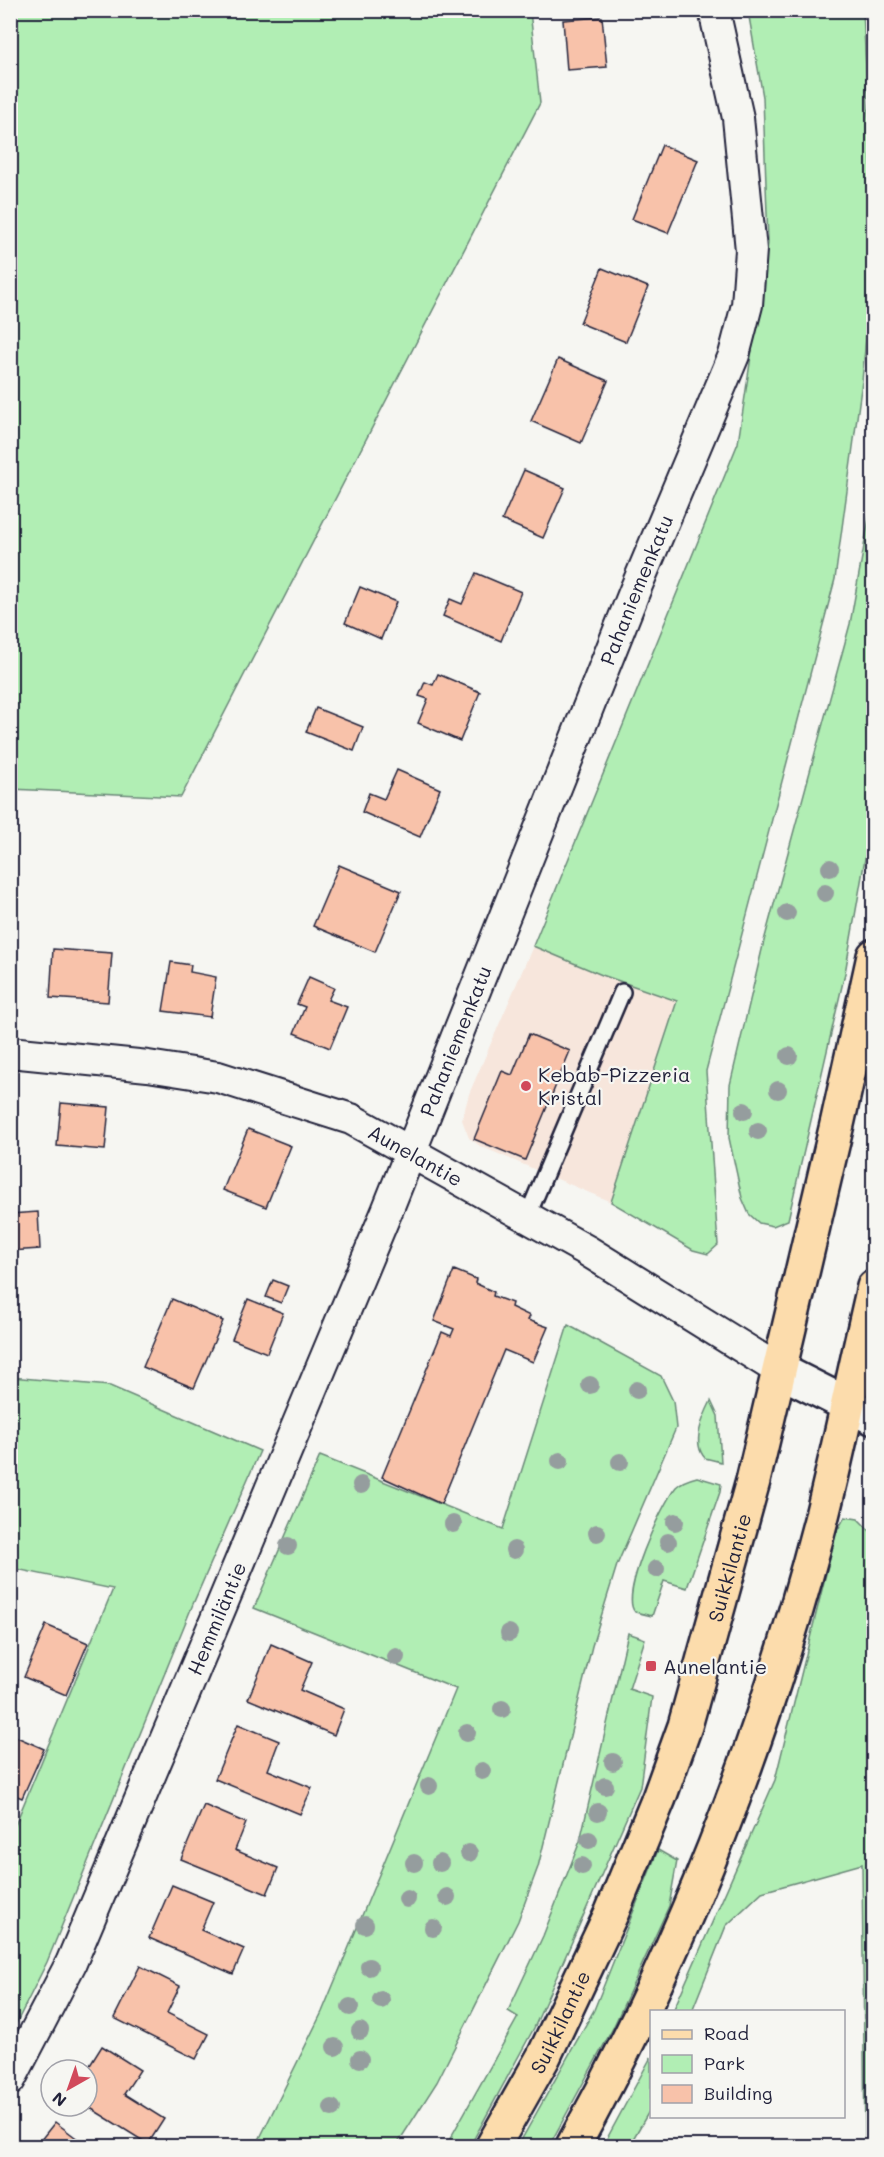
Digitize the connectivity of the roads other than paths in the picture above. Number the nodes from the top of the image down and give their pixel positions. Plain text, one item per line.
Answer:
1 (714, 10) edge
2 (873, 956) edge
3 (622, 992) dead end
4 (10, 1052) edge
5 (410, 1151) junction
6 (527, 1217) junction
7 (873, 1287) edge
8 (779, 1370) junction
9 (860, 1411) edge
10 (10, 2080) edge
11 (493, 2146) edge
12 (573, 2146) edge

1 - 5 street, Pahaniemenkatu
2 - 8 main road, Suikkilantie
3 - 6 lane
4 - 5 street, Aunelantie
5 - 6 street, Aunelantie
5 - 10 street, Hemmiläntie
6 - 8 street, Aunelantie
7 - 9 main road
8 - 9 street
8 - 11 main road, Suikkilantie
9 - 12 main road

